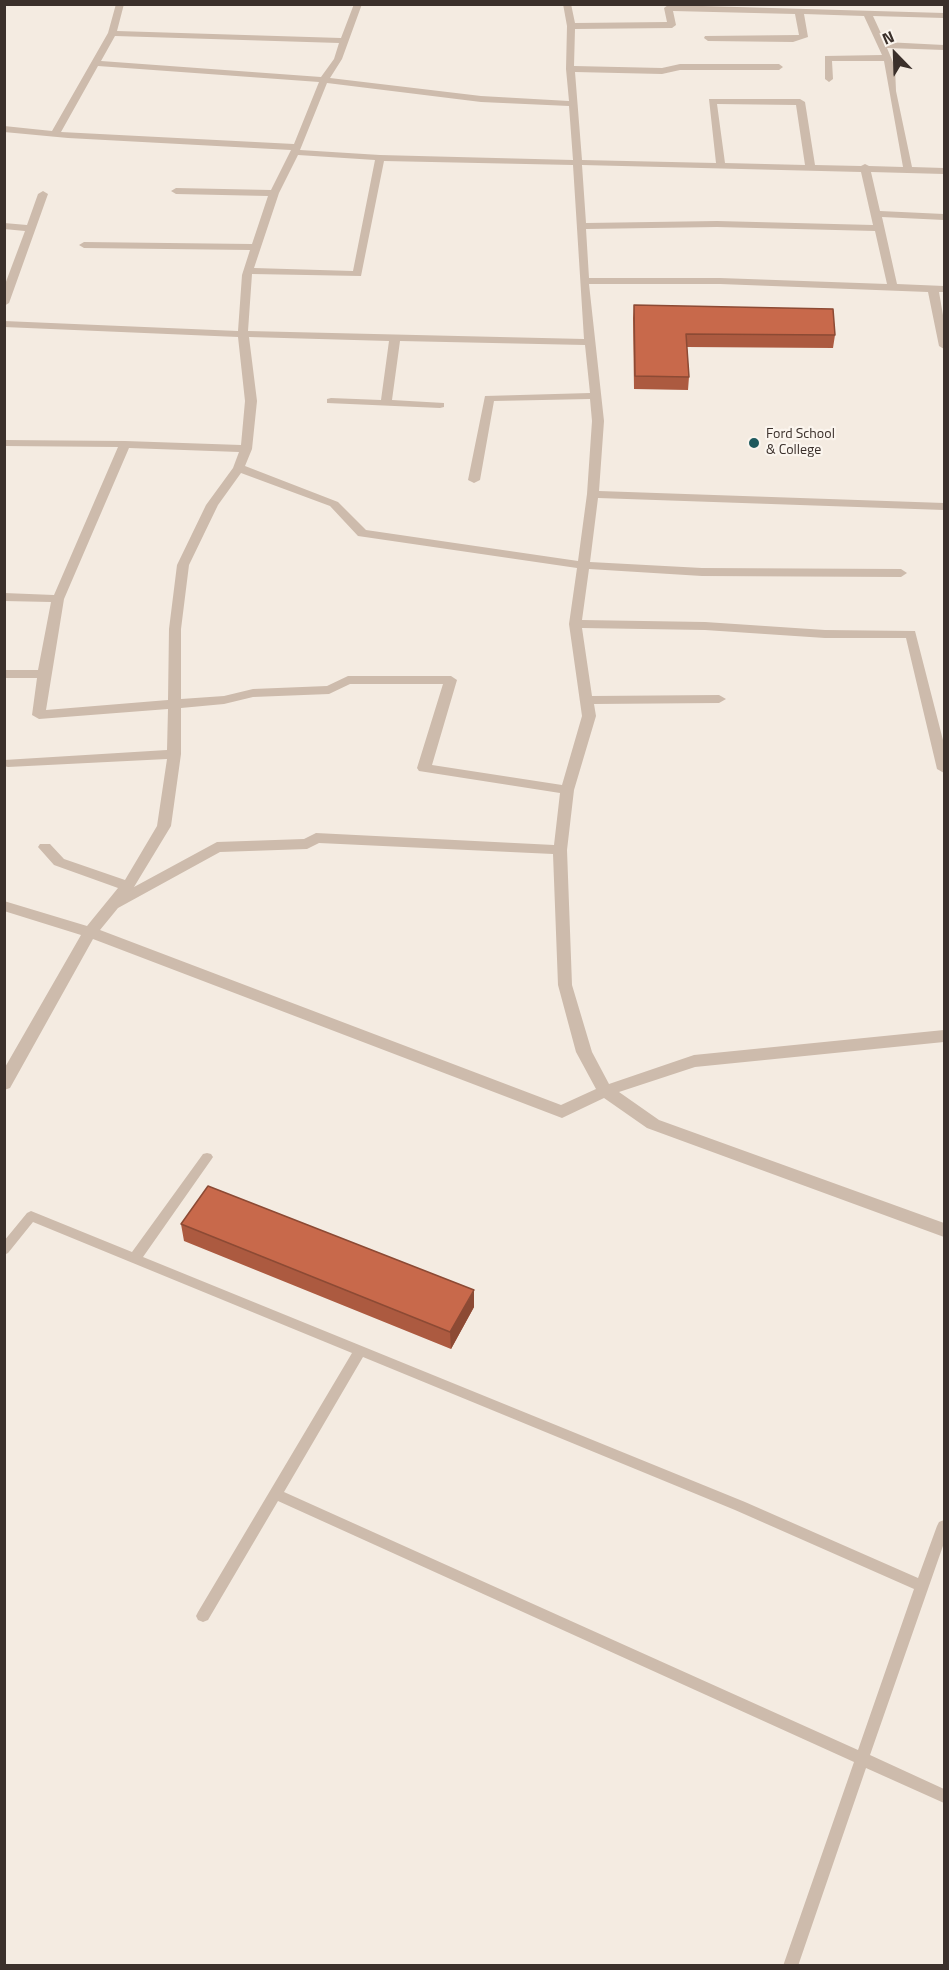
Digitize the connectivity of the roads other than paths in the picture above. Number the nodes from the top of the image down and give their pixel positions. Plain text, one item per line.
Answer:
1 (120, 4) edge
2 (358, 4) edge
3 (567, 4) edge
4 (799, 10) junction
5 (867, 12) junction
6 (945, 15) edge
7 (571, 26) junction
8 (112, 33) junction
9 (708, 38) dead end
10 (342, 41) junction
11 (882, 45) junction
12 (945, 46) edge
13 (886, 58) junction
14 (95, 63) junction
15 (779, 67) dead end
16 (570, 69) junction
17 (830, 79) dead end
18 (324, 80) junction
19 (574, 104) junction
20 (4, 129) edge
21 (55, 134) junction
22 (295, 150) junction
23 (380, 158) junction
24 (576, 163) junction
25 (721, 165) junction
26 (810, 166) junction
27 (865, 167) junction
28 (909, 168) junction
29 (945, 171) edge
30 (176, 191) dead end
31 (274, 193) junction
32 (43, 194) dead end
33 (876, 214) junction
34 (945, 217) edge
35 (4, 226) edge
36 (581, 226) junction
37 (32, 228) junction
38 (880, 228) junction
39 (84, 245) dead end
40 (254, 247) junction
41 (248, 271) junction
42 (584, 281) junction
43 (893, 288) junction
44 (933, 289) junction
45 (945, 289) edge
46 (4, 303) edge
47 (4, 324) edge
48 (243, 334) junction
49 (395, 339) junction
50 (591, 342) junction
51 (945, 346) edge
52 (596, 396) junction
53 (330, 401) dead end
54 (386, 402) junction
55 (440, 405) dead end
56 (4, 443) edge
57 (125, 444) junction
58 (246, 449) junction
59 (239, 468) junction
60 (474, 480) dead end
61 (593, 494) junction
62 (945, 506) edge
63 (583, 565) junction
64 (901, 573) dead end
65 (4, 597) edge
66 (57, 599) junction
67 (574, 624) junction
68 (4, 674) edge
69 (44, 674) junction
70 (719, 699) dead end
71 (586, 700) junction
72 (173, 704) junction
73 (174, 754) junction
74 (8, 763) dead end
75 (945, 769) edge
76 (567, 790) junction
77 (45, 847) dead end
78 (560, 850) junction
79 (128, 886) junction
80 (4, 906) edge
81 (111, 907) junction
82 (90, 932) junction
83 (945, 1036) edge
84 (4, 1084) edge
85 (605, 1091) junction
86 (207, 1157) dead end
87 (945, 1230) edge
88 (4, 1250) edge
89 (135, 1258) junction
90 (360, 1351) junction
91 (275, 1494) junction
92 (945, 1526) edge
93 (922, 1586) junction
94 (203, 1616) dead end
95 (862, 1759) junction
96 (945, 1796) edge
97 (790, 1965) edge

1 - 8 street
2 - 10 street
3 - 7 street
4 - 5 street
4 - 7 street
4 - 9 street
5 - 6 street
5 - 11 street
7 - 16 street
8 - 10 street
8 - 14 street
10 - 18 street
11 - 12 street
11 - 13 street
13 - 17 street
13 - 28 street
14 - 18 street
14 - 21 street
15 - 16 street
16 - 19 street
18 - 19 street
18 - 22 street
19 - 24 street
20 - 21 street
21 - 22 street
22 - 23 street
22 - 31 street
23 - 24 street
23 - 41 street
24 - 25 street
24 - 36 street
25 - 26 street
25 - 26 street
26 - 27 street
27 - 28 street
27 - 33 street
28 - 29 street
30 - 31 street
31 - 40 street
32 - 37 street
33 - 34 street
33 - 38 street
35 - 37 street
36 - 38 street
36 - 42 street
37 - 46 street
38 - 43 street
39 - 40 street
40 - 41 street
41 - 48 street
42 - 43 street
42 - 50 street
43 - 44 street
44 - 45 street
44 - 51 street
47 - 48 street
48 - 49 street
48 - 58 street
49 - 50 street
49 - 54 street
50 - 52 street
52 - 60 street
52 - 61 street
53 - 54 street
54 - 55 street
56 - 57 street
57 - 58 street
57 - 66 street
58 - 59 street
59 - 63 street
59 - 72 street
61 - 62 street
61 - 63 street
63 - 64 street
63 - 67 street
65 - 66 street
66 - 69 street
67 - 71 street
67 - 75 street
68 - 69 street
69 - 72 street
70 - 71 street
71 - 76 street
72 - 73 street
72 - 76 street
73 - 74 street
73 - 79 street
76 - 78 street
77 - 79 street
78 - 81 street
78 - 85 street
79 - 81 street
80 - 82 street
81 - 82 street
82 - 84 street
82 - 85 street
83 - 85 street
85 - 87 street
86 - 89 lane
88 - 89 lane
89 - 90 lane
90 - 91 lane
90 - 93 lane
91 - 94 lane
91 - 95 lane
92 - 93 lane
93 - 95 lane
95 - 96 lane
95 - 97 lane

